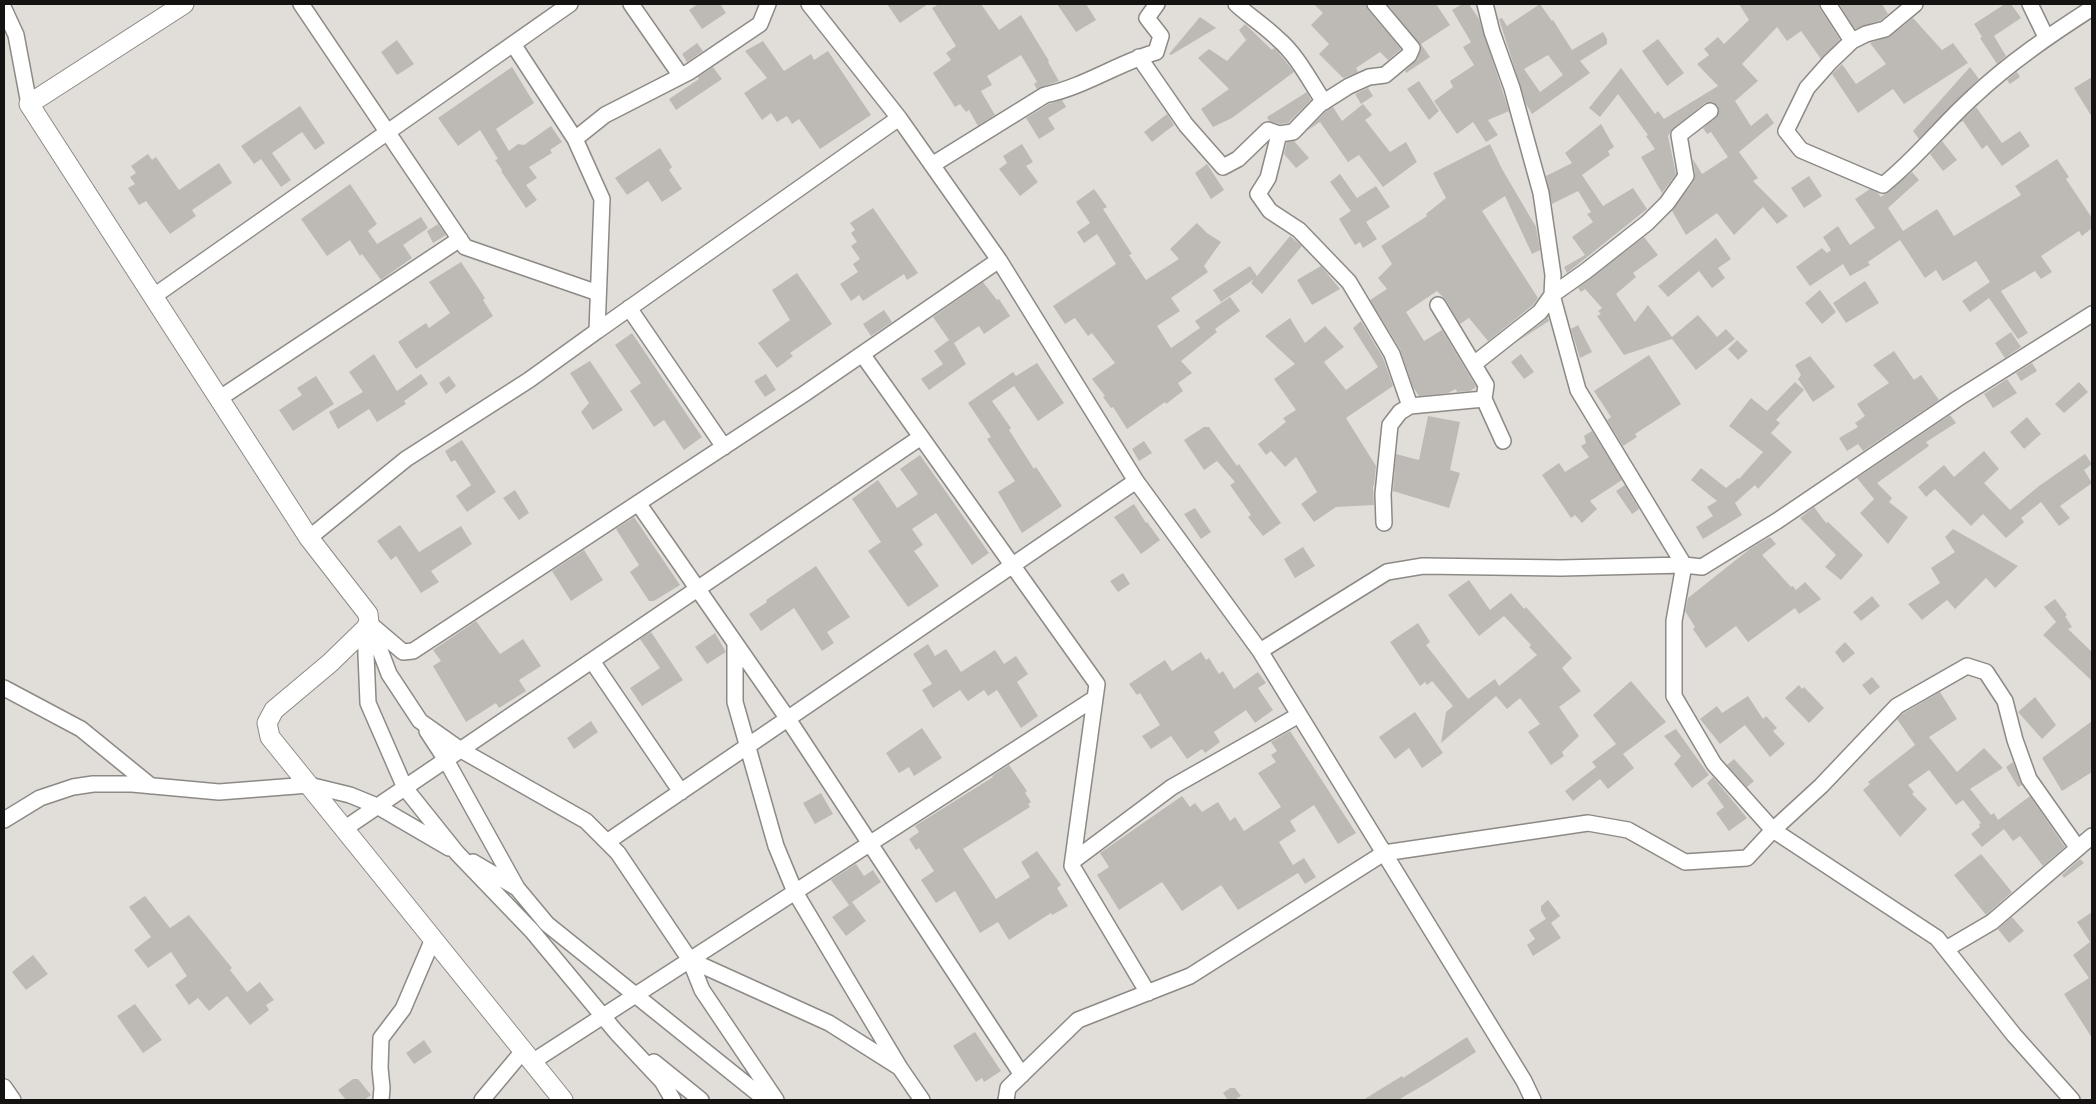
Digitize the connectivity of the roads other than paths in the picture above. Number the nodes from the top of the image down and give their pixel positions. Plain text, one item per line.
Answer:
1 (184, 4) edge
2 (301, 4) edge
3 (570, 4) edge
4 (631, 4) edge
5 (768, 4) edge
6 (809, 4) edge
7 (1157, 4) edge
8 (1236, 4) edge
9 (1375, 4) edge
10 (1485, 4) edge
11 (1828, 4) edge
12 (1915, 4) edge
13 (2030, 4) edge
14 (2092, 8) edge
15 (4, 9) edge
16 (2046, 38) junction
17 (1852, 41) junction
18 (513, 44) junction
19 (1139, 57) junction
20 (681, 76) junction
21 (1324, 102) junction
22 (29, 104) junction
23 (1710, 111) dead end
24 (899, 118) junction
25 (387, 132) junction
26 (1279, 134) junction
27 (575, 139) junction
28 (932, 165) junction
29 (460, 239) junction
30 (999, 260) junction
31 (598, 292) junction
32 (1552, 295) junction
33 (154, 296) junction
34 (1438, 305) dead end
35 (630, 308) junction
36 (2092, 314) edge
37 (597, 331) junction
38 (862, 354) junction
39 (1474, 364) junction
40 (220, 398) junction
41 (1484, 399) junction
42 (1410, 406) junction
43 (921, 437) junction
44 (1503, 441) dead end
45 (724, 447) junction
46 (1136, 481) junction
47 (638, 503) junction
48 (1384, 523) dead end
49 (309, 538) junction
50 (1012, 565) junction
51 (1684, 565) junction
52 (698, 589) junction
53 (367, 626) junction
54 (735, 643) junction
55 (1260, 652) junction
56 (592, 661) junction
57 (4, 688) edge
58 (1095, 698) junction
59 (1299, 715) junction
60 (788, 719) junction
61 (420, 721) junction
62 (748, 745) junction
63 (460, 750) junction
64 (446, 760) junction
65 (309, 785) junction
66 (152, 787) junction
67 (405, 788) junction
68 (681, 792) junction
69 (377, 806) junction
70 (4, 820) edge
71 (344, 829) junction
72 (1773, 830) junction
73 (2092, 836) edge
74 (607, 842) junction
75 (870, 844) junction
76 (2077, 848) junction
77 (457, 853) junction
78 (1384, 853) junction
79 (1073, 861) junction
80 (517, 888) junction
81 (796, 892) junction
82 (433, 939) junction
83 (1946, 949) junction
84 (690, 960) junction
85 (1148, 993) junction
86 (636, 995) junction
87 (603, 1016) junction
88 (616, 1032) junction
89 (528, 1057) junction
90 (900, 1068) junction
91 (1022, 1075) junction
92 (4, 1087) edge
93 (14, 1100) edge
94 (381, 1100) edge
95 (482, 1100) edge
96 (562, 1100) edge
97 (672, 1100) edge
98 (702, 1100) edge
99 (766, 1100) edge
100 (776, 1100) edge
101 (922, 1100) edge
102 (1006, 1100) edge
103 (1533, 1100) edge
104 (2072, 1100) edge

1 - 22 street
2 - 25 street
3 - 18 street
4 - 20 street
5 - 20 street
6 - 24 street
7 - 19 street
8 - 21 street
9 - 21 street
10 - 32 street
11 - 17 street
12 - 17 street
13 - 16 street
14 - 16 street
15 - 22 street
16 - 17 street
18 - 25 street
18 - 27 street
19 - 26 street
19 - 28 street
20 - 27 street
21 - 26 street
22 - 33 street
23 - 32 street
24 - 28 street
24 - 35 street
25 - 29 street
25 - 33 street
26 - 42 street
27 - 31 street
28 - 30 street
29 - 31 street
29 - 40 street
30 - 38 street
30 - 46 street
31 - 37 street
32 - 39 street
32 - 51 street
33 - 40 street
34 - 39 street
35 - 37 street
35 - 45 street
36 - 51 street
37 - 49 street
38 - 43 street
38 - 45 street
39 - 41 street
40 - 49 street
41 - 42 street
41 - 44 street
42 - 48 street
43 - 50 street
43 - 52 street
45 - 47 street
46 - 50 street
46 - 55 street
47 - 52 street
47 - 53 street
49 - 53 street
50 - 58 street
50 - 60 street
51 - 55 street
51 - 72 street
52 - 54 street
52 - 56 street
53 - 61 street
53 - 65 street
53 - 67 street
54 - 60 street
54 - 62 street
55 - 59 street
56 - 63 street
56 - 68 street
57 - 66 street
58 - 75 street
58 - 79 street
59 - 78 street
59 - 79 street
60 - 62 street
60 - 75 street
61 - 63 street
61 - 64 street
62 - 68 street
62 - 81 street
63 - 64 street
63 - 74 street
64 - 67 street
64 - 80 street
65 - 66 street
65 - 69 street
65 - 71 street
66 - 70 street
67 - 69 street
67 - 77 street
68 - 74 street
69 - 71 street
69 - 77 street
71 - 82 street
72 - 76 street
72 - 78 street
72 - 83 street
73 - 76 street
74 - 84 street
75 - 81 street
75 - 91 street
76 - 83 street
77 - 80 street
77 - 87 street
78 - 85 street
78 - 103 street
79 - 85 street
80 - 86 street
81 - 84 street
81 - 90 street
82 - 89 street
82 - 94 street
83 - 104 street
84 - 86 street
84 - 90 street
84 - 100 street
85 - 91 street
86 - 87 street
86 - 99 street
87 - 88 street
87 - 89 street
88 - 97 street
88 - 98 street
89 - 95 street
89 - 96 street
90 - 101 street
91 - 102 street
92 - 93 street

